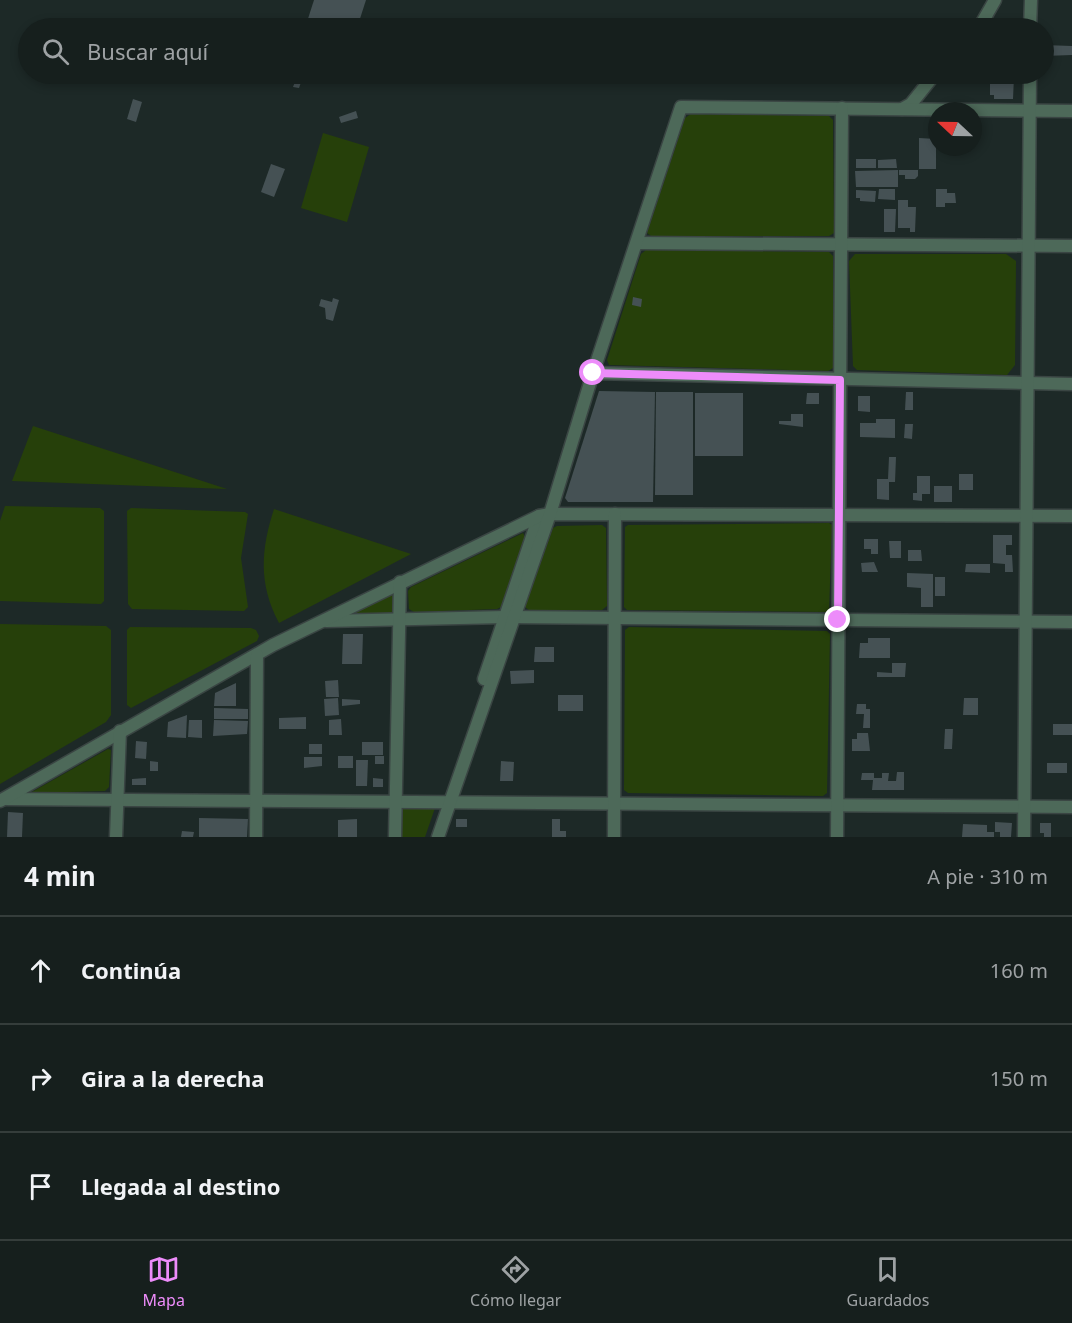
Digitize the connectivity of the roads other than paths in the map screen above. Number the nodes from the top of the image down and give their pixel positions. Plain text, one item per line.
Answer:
1 (995, 0) edge
2 (1031, 0) edge
3 (985, 18) edge
4 (1030, 18) edge
5 (927, 84) edge
6 (1030, 84) edge
7 (842, 108) junction
8 (901, 109) junction
9 (1030, 110) junction
10 (1072, 111) edge
11 (637, 243) junction
12 (841, 244) junction
13 (1029, 246) junction
14 (1072, 246) edge
15 (593, 373) junction
16 (840, 380) junction
17 (1028, 384) junction
18 (1072, 384) edge
19 (615, 514) junction
20 (545, 515) junction
21 (839, 515) junction
22 (1027, 516) junction
23 (1072, 516) edge
24 (400, 582) junction
25 (509, 617) junction
26 (615, 618) junction
27 (400, 620) junction
28 (838, 620) junction
29 (321, 621) junction
30 (1026, 622) junction
31 (1072, 622) edge
32 (257, 655) junction
33 (120, 731) junction
34 (118, 799) junction
35 (1, 800) edge
36 (256, 800) junction
37 (396, 801) junction
38 (446, 801) junction
39 (614, 802) junction
40 (837, 805) junction
41 (1024, 807) junction
42 (1072, 807) edge
43 (116, 837) edge
44 (256, 837) edge
45 (395, 837) edge
46 (430, 837) edge
47 (438, 837) edge
48 (614, 837) edge
49 (837, 837) edge
50 (1024, 837) edge

1 - 3 street
2 - 4 street
5 - 8 street
6 - 9 street
7 - 8 street
7 - 11 street
7 - 12 street
8 - 9 street
9 - 10 street
9 - 13 street
11 - 12 street
11 - 15 street
12 - 13 street
12 - 16 street
13 - 14 street
13 - 17 street
15 - 16 street
15 - 20 street
16 - 17 street
16 - 21 street
17 - 18 street
17 - 22 street
19 - 20 street
19 - 21 street
19 - 26 street
20 - 24 street
20 - 25 street
21 - 22 street
21 - 28 street
22 - 23 street
22 - 30 street
24 - 27 street
24 - 29 street
25 - 26 street
25 - 27 street
25 - 38 street
26 - 28 street
26 - 39 street
27 - 29 street
27 - 37 street
28 - 30 street
28 - 40 street
29 - 32 street
30 - 31 street
30 - 41 street
32 - 33 street
32 - 36 street
33 - 34 street
33 - 35 street
34 - 35 street
34 - 36 street
34 - 43 street
36 - 37 street
36 - 44 street
37 - 38 street
37 - 45 street
38 - 39 street
38 - 46 street
38 - 47 street
39 - 40 street
39 - 48 street
40 - 41 street
40 - 49 street
41 - 42 street
41 - 50 street

